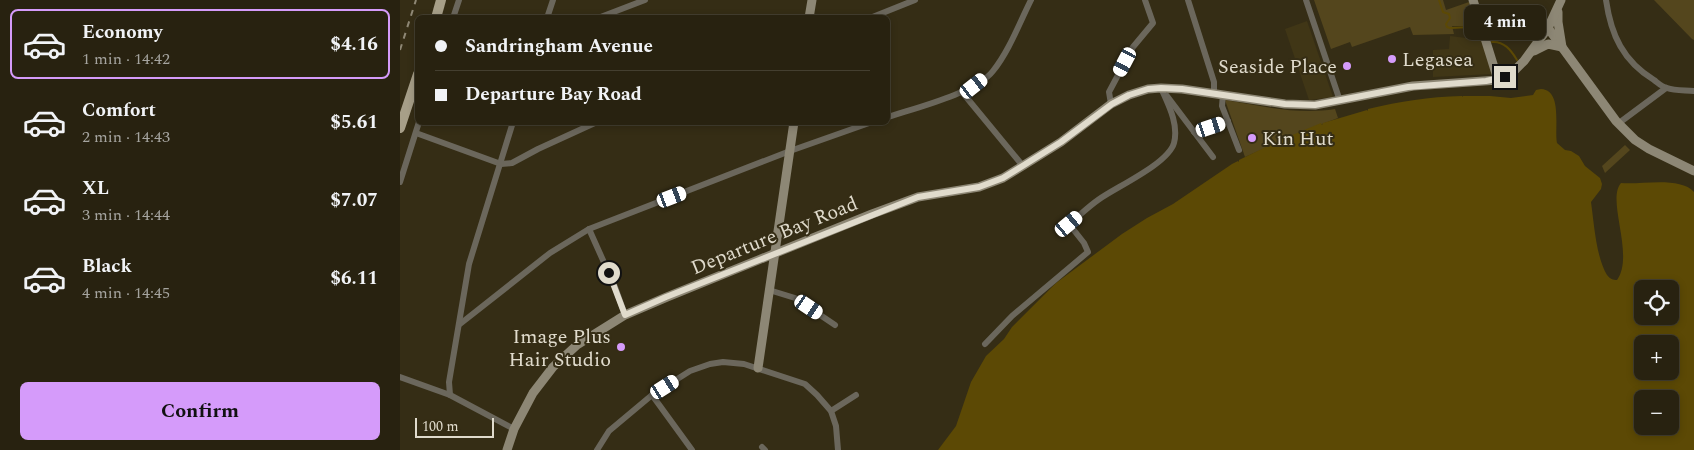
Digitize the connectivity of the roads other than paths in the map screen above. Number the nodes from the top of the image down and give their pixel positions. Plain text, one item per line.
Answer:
1 (441, 0) edge
2 (459, 0) edge
3 (552, 0) edge
4 (645, 0) edge
5 (812, 0) edge
6 (915, 0) edge
7 (1031, 0) edge
8 (1145, 0) edge
9 (1188, 0) edge
10 (1306, 0) edge
11 (1473, 0) edge
12 (1606, 0) edge
13 (1560, 4) edge
14 (437, 15) edge
15 (454, 15) edge
16 (548, 15) edge
17 (606, 15) edge
18 (810, 15) edge
19 (878, 15) edge
20 (1548, 28) junction
21 (1562, 48) junction
22 (1531, 52) junction
23 (1498, 80) junction
24 (415, 83) edge
25 (1161, 88) junction
26 (1666, 88) junction
27 (1694, 90) edge
28 (962, 92) junction
29 (1218, 94) junction
30 (1340, 101) junction
31 (1112, 104) junction
32 (890, 116) edge
33 (1228, 121) junction
34 (1619, 124) junction
35 (418, 125) edge
36 (513, 125) edge
37 (590, 125) edge
38 (794, 125) edge
39 (864, 125) edge
40 (400, 128) edge
41 (1194, 132) junction
42 (416, 133) junction
43 (1239, 150) dead end
44 (790, 151) junction
45 (1213, 157) dead end
46 (500, 164) junction
47 (1023, 166) junction
48 (1694, 171) edge
49 (400, 182) edge
50 (588, 229) junction
51 (774, 254) junction
52 (769, 290) junction
53 (625, 315) junction
54 (460, 324) junction
55 (835, 326) dead end
56 (985, 344) dead end
57 (758, 368) junction
58 (400, 377) edge
59 (450, 395) junction
60 (652, 395) junction
61 (856, 395) dead end
62 (831, 411) junction
63 (514, 428) junction
64 (506, 450) edge
65 (597, 450) edge
66 (692, 450) edge
67 (838, 450) edge

1 - 14 main road
2 - 15 street
3 - 16 street
4 - 17 street
5 - 18 main road
6 - 19 street
7 - 28 street
8 - 31 street
9 - 29 street
10 - 30 street
11 - 23 main road
12 - 26 street
13 - 20 main road
13 - 21 main road
20 - 21 main road
20 - 22 main road
21 - 22 main road
21 - 34 main road
22 - 23 main road
23 - 30 main road, Departure Bay Road
24 - 40 main road
25 - 29 main road, Departure Bay Road
25 - 31 main road, Departure Bay Road
25 - 41 street
25 - 56 street
26 - 27 street
26 - 34 street
28 - 32 street
28 - 47 street
29 - 30 main road, Departure Bay Road
29 - 33 street
31 - 47 main road, Departure Bay Road
33 - 41 street
33 - 43 street
34 - 48 main road
35 - 42 street
36 - 46 street
37 - 46 street
38 - 44 main road
39 - 44 street
41 - 45 street
42 - 46 street
42 - 49 street
44 - 50 street
44 - 51 main road
46 - 54 street
47 - 51 main road, Departure Bay Road
50 - 53 street
50 - 54 street
51 - 52 main road
51 - 53 main road, Departure Bay Road
52 - 55 street
52 - 57 main road
53 - 63 main road, Departure Bay Road
54 - 59 street
57 - 60 street
57 - 62 street
58 - 59 street
59 - 63 street
60 - 65 street
60 - 66 street
61 - 62 street
62 - 67 street
63 - 64 main road, Departure Bay Road

